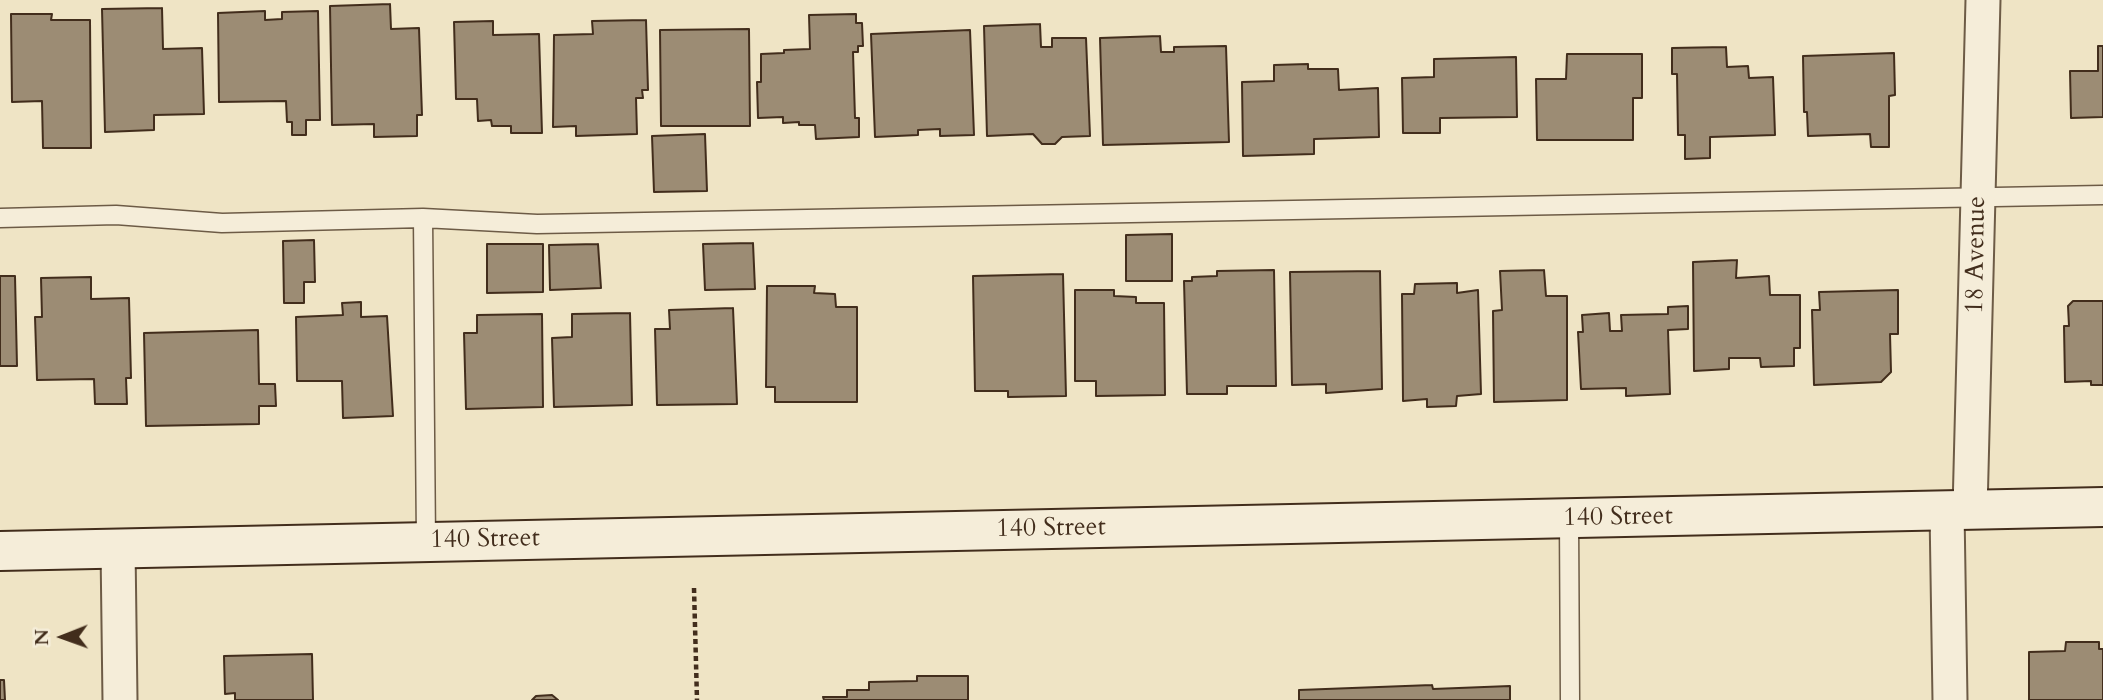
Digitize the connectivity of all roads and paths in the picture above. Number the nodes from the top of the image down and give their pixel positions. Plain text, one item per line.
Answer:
1 (1983, 0) edge
2 (2103, 195) edge
3 (1978, 198) junction
4 (0, 218) edge
5 (423, 218) junction
6 (2103, 507) edge
7 (1959, 510) junction
8 (1569, 519) junction
9 (426, 541) junction
10 (118, 548) junction
11 (0, 551) edge
12 (694, 588) dead end
13 (120, 700) edge
14 (697, 700) edge
15 (1570, 700) edge
16 (1950, 700) edge

1 - 3 street, 18 Avenue
2 - 3 lane
3 - 5 lane
3 - 7 street, 18 Avenue
4 - 5 lane
5 - 9 lane
6 - 7 main road, 140 Street
7 - 8 main road, 140 Street
7 - 16 street, 18 Avenue
8 - 9 main road, 140 Street
8 - 15 lane
9 - 10 main road, 140 Street
10 - 11 main road, 140 Street
10 - 13 street
12 - 14 path

